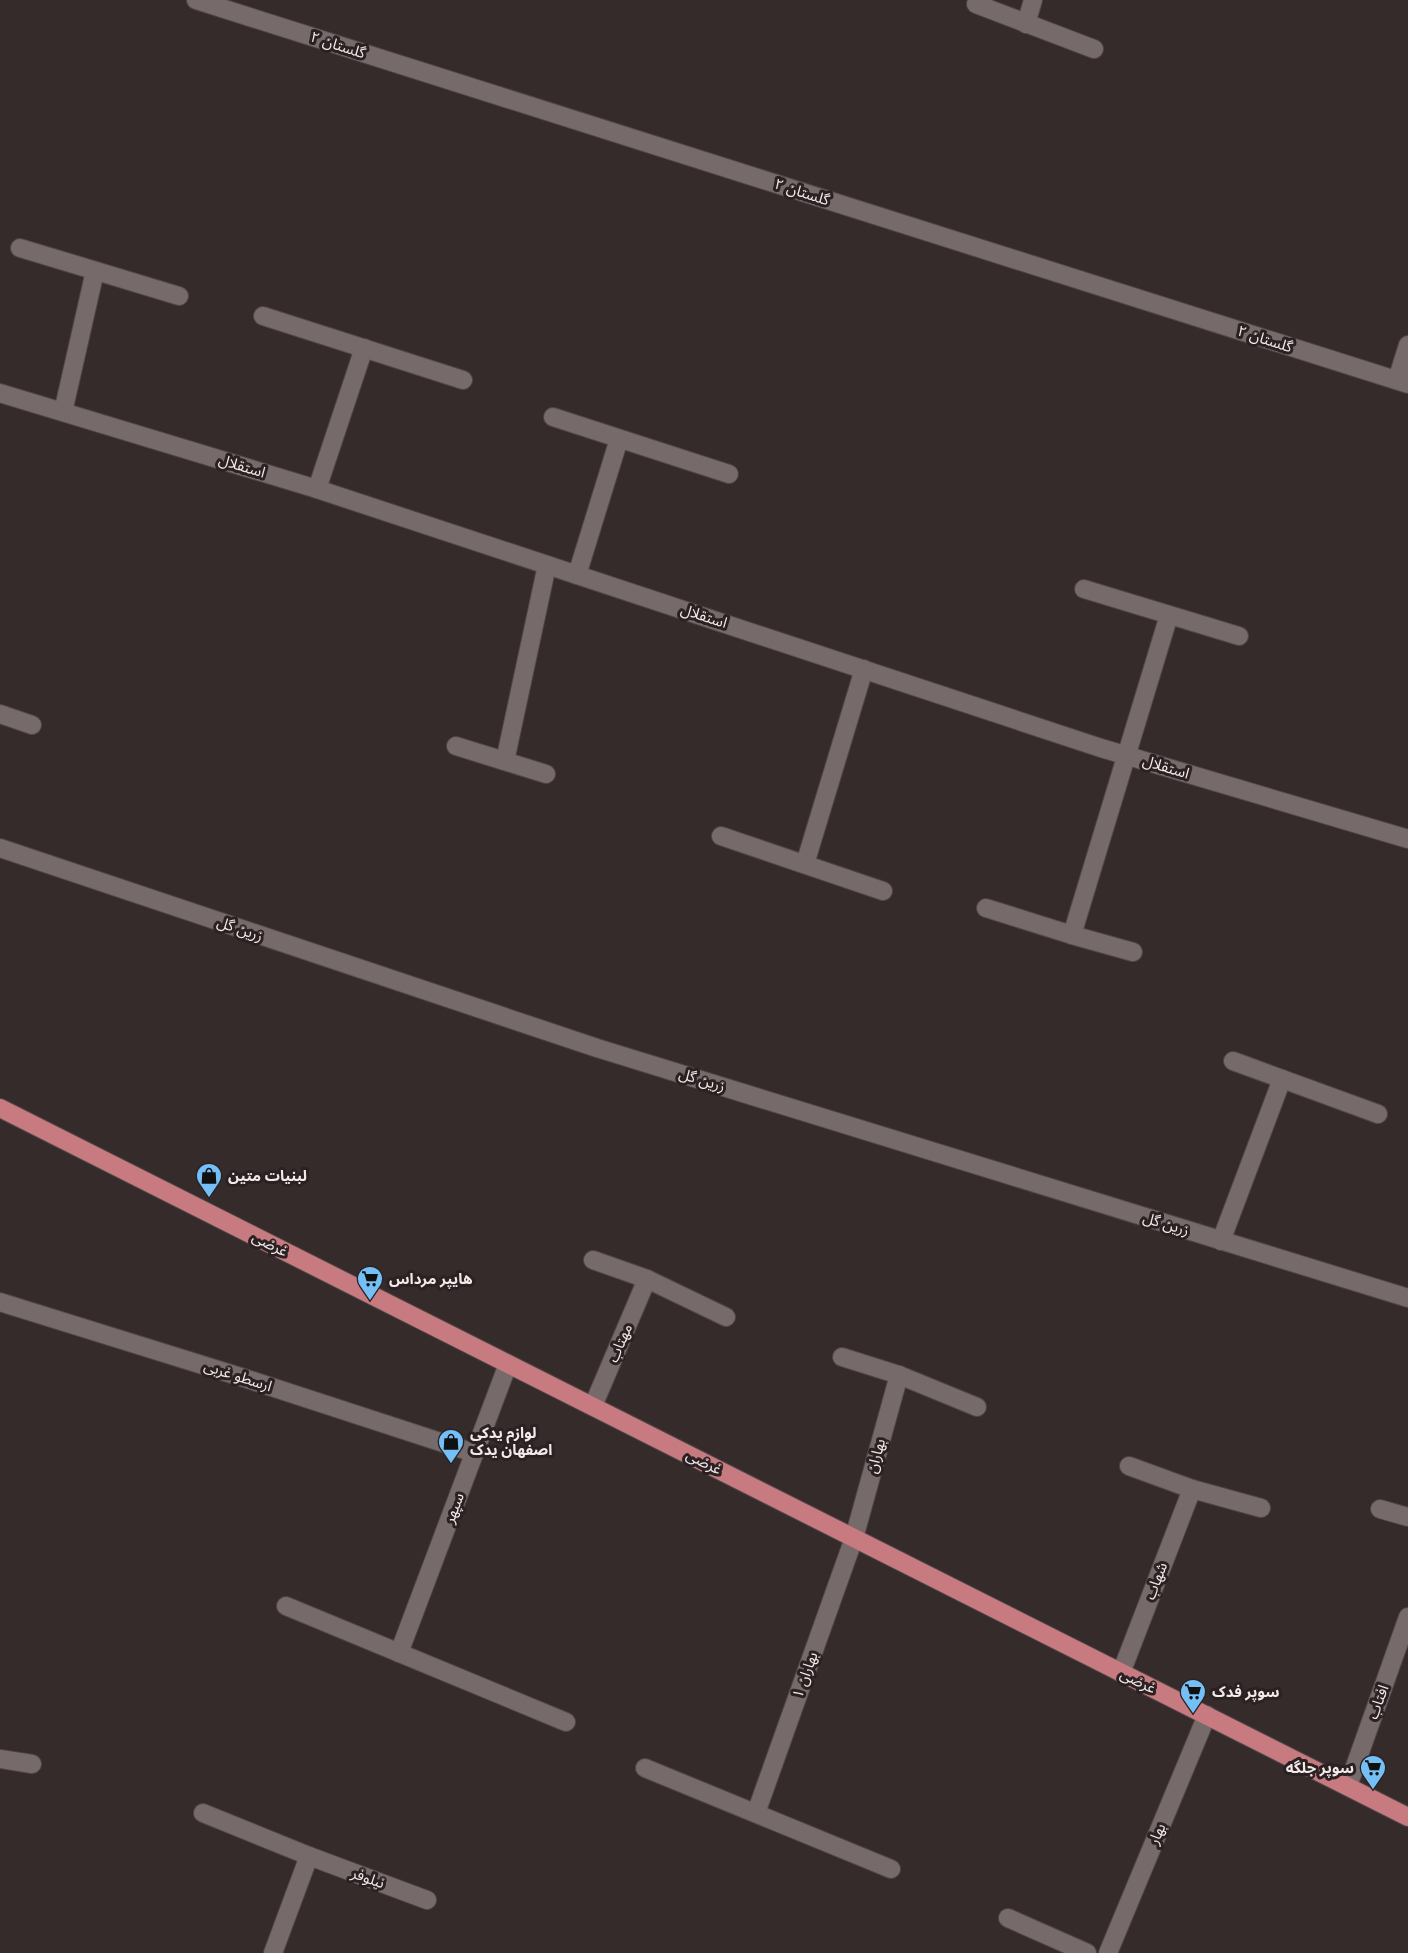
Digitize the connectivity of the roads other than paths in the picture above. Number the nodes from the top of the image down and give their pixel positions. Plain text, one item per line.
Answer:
1 (196, 0) edge
2 (1033, 0) edge
3 (976, 4) dead end
4 (1026, 24) junction
5 (1094, 49) dead end
6 (20, 249) dead end
7 (95, 271) junction
8 (179, 296) dead end
9 (263, 316) dead end
10 (1408, 345) edge
11 (364, 348) junction
12 (463, 380) dead end
13 (1403, 382) edge
14 (0, 393) edge
15 (63, 412) junction
16 (553, 417) dead end
17 (619, 439) junction
18 (729, 474) dead end
19 (317, 489) junction
20 (547, 565) junction
21 (577, 575) junction
22 (1084, 589) dead end
23 (1169, 615) junction
24 (1239, 636) dead end
25 (864, 669) junction
26 (0, 714) edge
27 (32, 726) dead end
28 (456, 746) dead end
29 (1128, 756) junction
30 (505, 761) junction
31 (546, 774) dead end
32 (722, 836) dead end
33 (1408, 839) edge
34 (0, 848) edge
35 (805, 864) junction
36 (883, 891) dead end
37 (986, 908) dead end
38 (1072, 935) junction
39 (1133, 952) dead end
40 (1233, 1061) dead end
41 (1282, 1079) junction
42 (0, 1108) edge
43 (1378, 1114) dead end
44 (1221, 1241) junction
45 (593, 1260) dead end
46 (647, 1279) junction
47 (1408, 1298) edge
48 (0, 1302) edge
49 (726, 1317) dead end
50 (842, 1357) dead end
51 (508, 1364) junction
52 (898, 1375) junction
53 (593, 1406) junction
54 (976, 1407) dead end
55 (474, 1453) junction
56 (1129, 1466) dead end
57 (1192, 1489) junction
58 (1261, 1508) dead end
59 (1380, 1509) dead end
60 (1408, 1517) edge
61 (854, 1538) junction
62 (286, 1606) dead end
63 (1408, 1617) edge
64 (399, 1653) junction
65 (1121, 1672) junction
66 (1207, 1715) junction
67 (566, 1722) dead end
68 (0, 1760) edge
69 (32, 1764) dead end
70 (645, 1768) dead end
71 (1348, 1786) junction
72 (203, 1813) dead end
73 (756, 1813) junction
74 (1408, 1817) edge
75 (309, 1856) junction
76 (891, 1869) dead end
77 (427, 1900) dead end
78 (1008, 1918) dead end
79 (273, 1953) edge
80 (1087, 1953) edge
81 (1108, 1953) edge

1 - 13 street, گلستان ۲
2 - 4 street
3 - 4 street
4 - 5 street
6 - 7 street
7 - 8 street
7 - 15 street
9 - 11 street
10 - 13 street
11 - 12 street
11 - 19 street
14 - 15 street, استقلال
15 - 19 street, استقلال
16 - 17 street
17 - 18 street
17 - 21 street
19 - 20 street, استقلال
20 - 21 street, استقلال
20 - 30 street
21 - 25 street, استقلال
22 - 23 street
23 - 24 street
23 - 29 street
25 - 29 street, استقلال
25 - 35 street
26 - 27 street
28 - 30 street
29 - 33 street, استقلال
29 - 38 street
30 - 31 street
32 - 35 street
34 - 44 street, زرین گل
35 - 36 street
37 - 38 street
38 - 39 street
40 - 41 street
41 - 43 street
41 - 44 street
42 - 51 main road, غرضی
44 - 47 street, زرین گل
45 - 46 street
46 - 49 street
46 - 53 street, مهتاب
48 - 55 street, ارسطو غربی
50 - 52 street
51 - 53 main road, غرضی
51 - 55 street, سپهر
52 - 54 street
52 - 61 street, بهاران
53 - 61 main road, غرضی
55 - 64 street, سپهر
56 - 57 street
57 - 58 street
57 - 65 street, شهاب
59 - 60 street
61 - 65 main road, غرضی
61 - 73 street, بهاران ۱
62 - 64 street
63 - 71 street, افتاب
64 - 67 street
65 - 66 main road, غرضی
66 - 71 main road, غرضی
66 - 81 street, بهار
68 - 69 street
70 - 73 street
71 - 74 main road, غرضی
72 - 75 street, نیلوفر
73 - 76 street
75 - 77 street, نیلوفر
75 - 79 street
78 - 80 street

